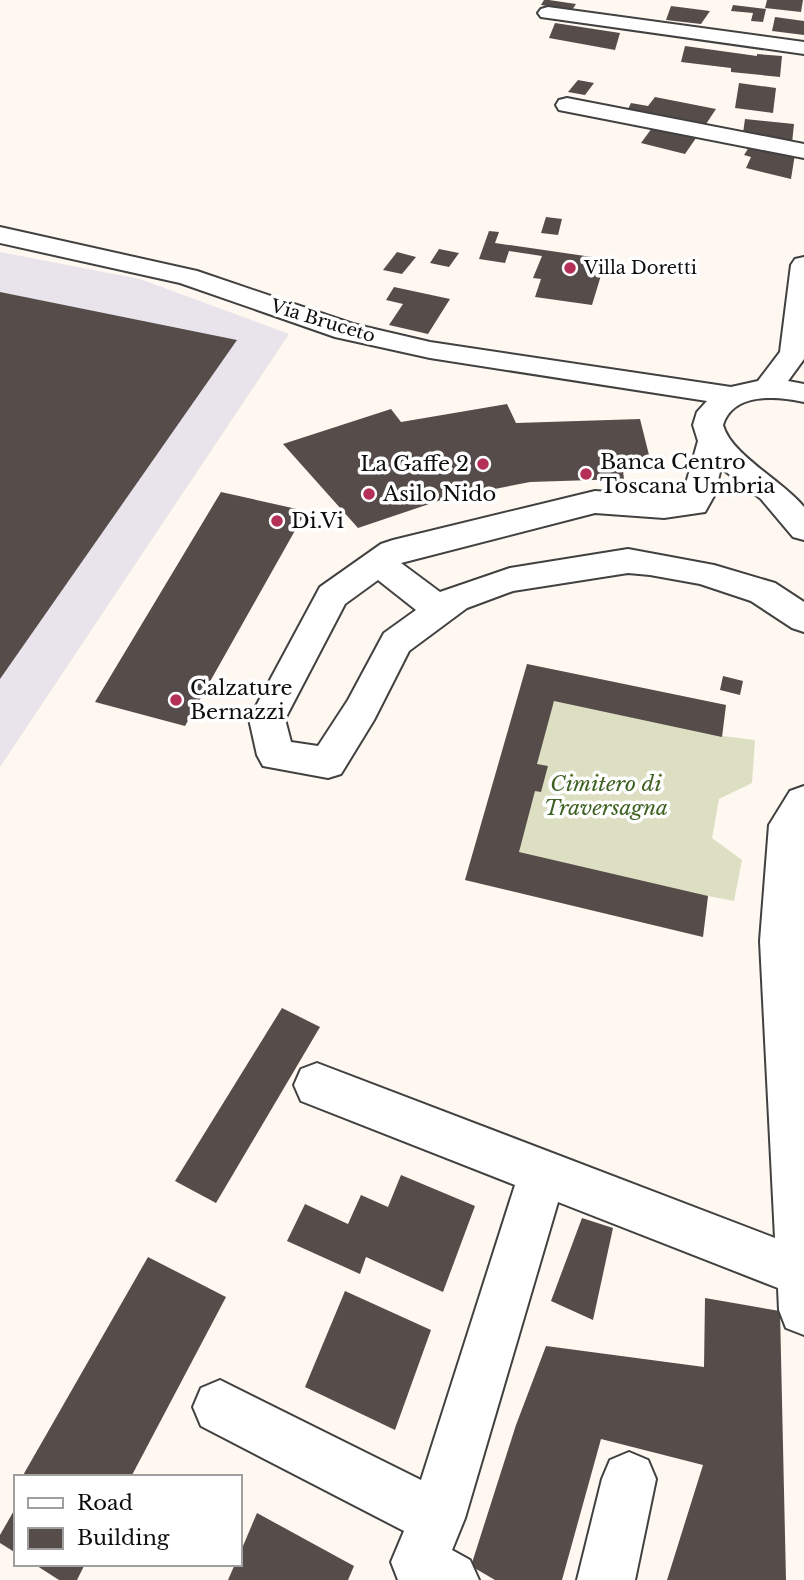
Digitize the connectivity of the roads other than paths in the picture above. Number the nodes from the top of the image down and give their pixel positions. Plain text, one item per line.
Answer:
1 (548, 13) dead end
2 (804, 48) edge
3 (567, 105) dead end
4 (804, 151) edge
5 (0, 235) edge
6 (804, 265) edge
7 (799, 363) edge
8 (651, 381) junction
9 (767, 389) junction
10 (804, 393) edge
11 (732, 396) junction
12 (711, 430) junction
13 (626, 504) junction
14 (804, 529) edge
15 (377, 563) junction
16 (650, 563) junction
17 (440, 610) junction
18 (804, 619) edge
19 (804, 802) edge
20 (792, 943) edge
21 (317, 1085) dead end
22 (543, 1172) junction
23 (803, 1291) edge
24 (220, 1407) dead end
25 (629, 1479) dead end
26 (437, 1518) junction
27 (450, 1580) edge
28 (606, 1580) edge

1 - 2 street
3 - 4 street
5 - 8 street, Via Bruceto
6 - 7 street
7 - 9 street
8 - 11 street, Via Bruceto
8 - 12 street, Via Bruceto
9 - 10 street
9 - 11 street
11 - 12 street
12 - 13 street
12 - 14 street, Via Bruceto
13 - 15 street
13 - 16 street
15 - 17 street
15 - 17 street
16 - 17 street
16 - 18 street
19 - 20 street
20 - 23 street
21 - 22 street
22 - 23 street
22 - 26 street
24 - 26 street
25 - 28 street
26 - 27 street

